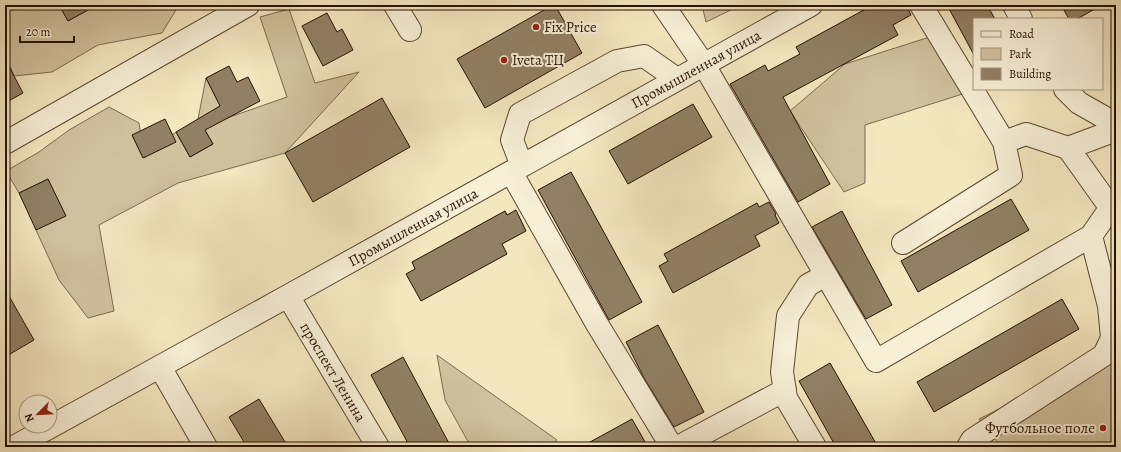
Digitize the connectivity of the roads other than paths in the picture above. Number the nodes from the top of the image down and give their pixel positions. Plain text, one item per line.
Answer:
1 (248, 5) edge
2 (396, 5) edge
3 (663, 5) edge
4 (811, 5) edge
5 (921, 5) edge
6 (1014, 5) edge
7 (1021, 18) edge
8 (410, 30) dead end
9 (704, 64) junction
10 (677, 80) junction
11 (1066, 90) edge
12 (1116, 124) edge
13 (1116, 130) edge
14 (1004, 142) junction
15 (5, 143) edge
16 (1068, 148) junction
17 (517, 169) junction
18 (1113, 203) edge
19 (1091, 236) junction
20 (903, 243) dead end
21 (826, 275) junction
22 (288, 296) junction
23 (160, 367) junction
24 (785, 390) junction
25 (14, 447) edge
26 (206, 447) edge
27 (378, 447) edge
28 (672, 447) edge
29 (678, 447) edge
30 (815, 447) edge
31 (968, 447) edge

1 - 15 street
2 - 8 street
3 - 9 street
4 - 9 street, Промышленная улица
5 - 14 street
6 - 7 street
9 - 10 street, Промышленная улица
9 - 21 street
10 - 17 street, Промышленная улица
10 - 17 street
11 - 12 street
13 - 16 street
14 - 16 street
14 - 20 street
16 - 18 street
17 - 22 street, Промышленная улица
17 - 28 street
18 - 19 street
19 - 21 street
19 - 31 street
21 - 24 street
22 - 23 street, Промышленная улица
22 - 27 street, проспект Ленина
23 - 25 street, Промышленная улица
23 - 26 street
24 - 29 street
24 - 30 street

